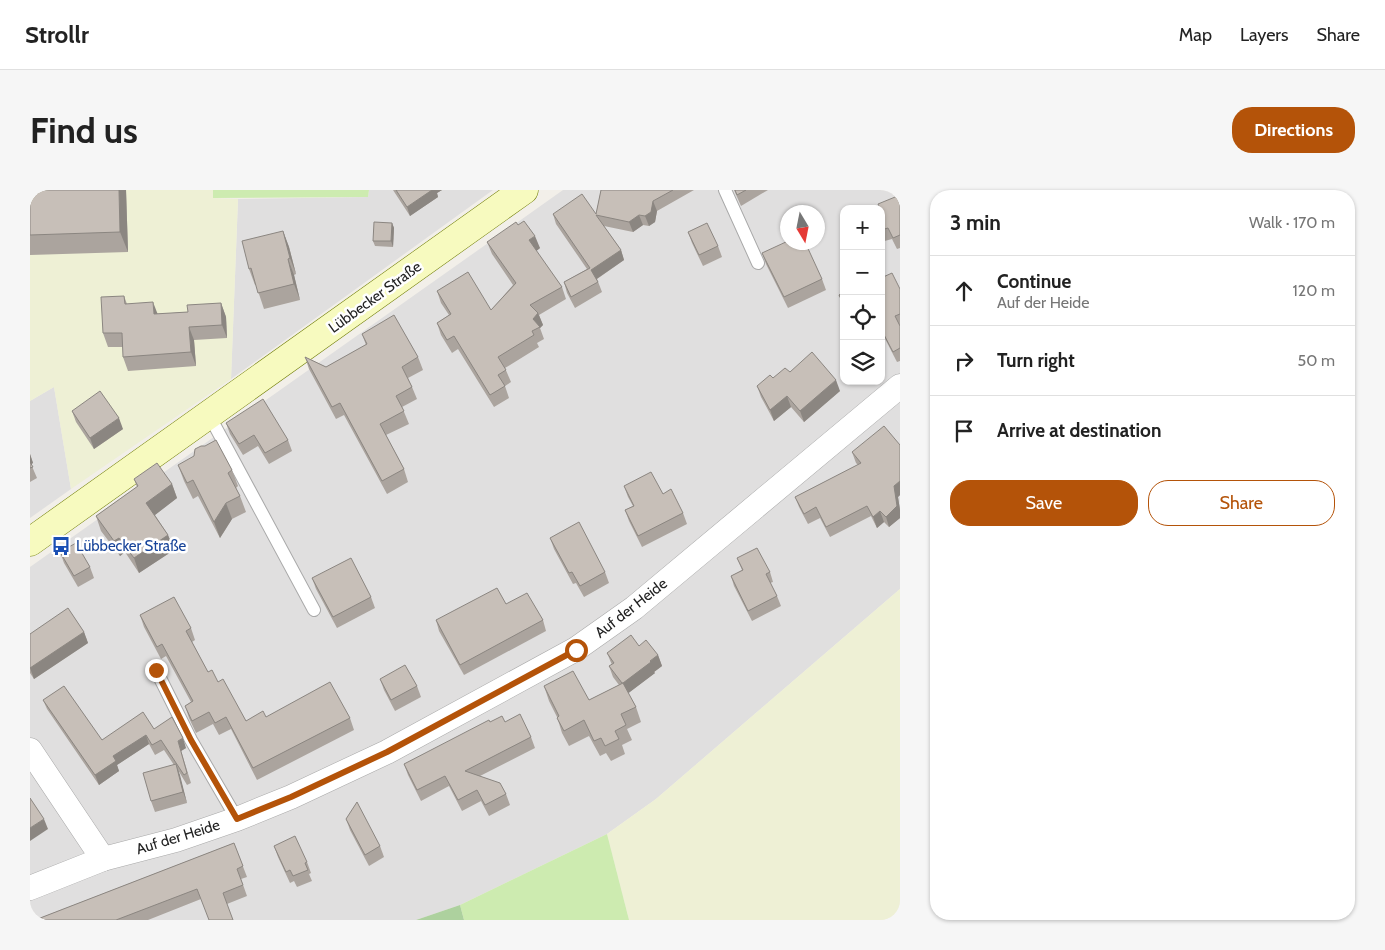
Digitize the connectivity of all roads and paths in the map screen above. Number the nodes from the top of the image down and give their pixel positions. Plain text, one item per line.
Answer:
1 (524, 190) edge
2 (725, 190) edge
3 (758, 263) dead end
4 (900, 386) edge
5 (209, 415) junction
6 (30, 542) edge
7 (314, 610) dead end
8 (156, 670) dead end
9 (30, 750) edge
10 (237, 819) junction
11 (103, 858) junction
12 (30, 888) edge

1 - 5 main road, Lübbecker Straße
2 - 3 lane
4 - 10 street, Auf der Heide
5 - 6 main road, Lübbecker Straße
5 - 7 lane
8 - 10 lane
9 - 11 street
10 - 11 street, Auf der Heide
11 - 12 street, Auf der Heide

